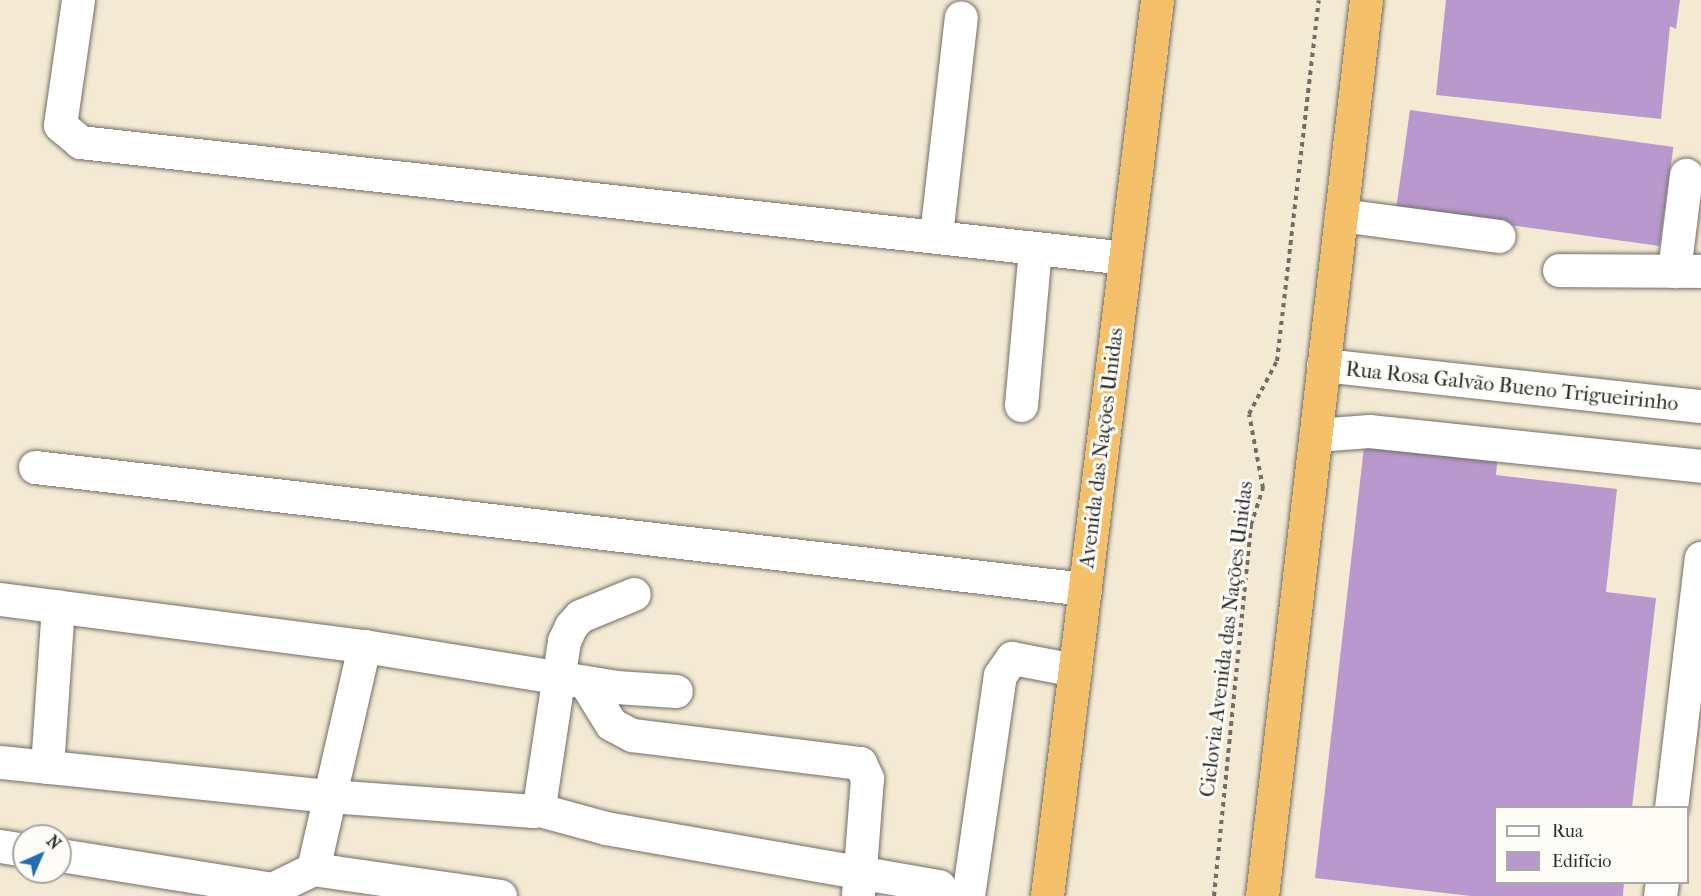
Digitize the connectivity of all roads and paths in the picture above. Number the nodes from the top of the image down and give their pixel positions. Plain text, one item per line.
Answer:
1 (78, 0) edge
2 (1156, 0) edge
3 (1319, 0) edge
4 (1366, 0) edge
5 (961, 17) dead end
6 (1686, 175) dead end
7 (1341, 215) junction
8 (936, 236) junction
9 (1499, 236) dead end
10 (1035, 249) junction
11 (1125, 258) junction
12 (1559, 270) dead end
13 (1688, 271) edge
14 (1323, 365) junction
15 (1021, 405) dead end
16 (1701, 406) edge
17 (1316, 435) junction
18 (1701, 466) edge
19 (35, 467) dead end
20 (1701, 558) edge
21 (1084, 589) junction
22 (634, 594) dead end
23 (0, 599) edge
24 (58, 606) junction
25 (1697, 623) edge
26 (364, 646) junction
27 (1695, 666) edge
28 (1075, 670) junction
29 (571, 680) junction
30 (676, 691) dead end
31 (0, 762) edge
32 (47, 767) junction
33 (330, 796) junction
34 (1671, 806) edge
35 (536, 809) junction
36 (1057, 814) junction
37 (72, 857) edge
38 (313, 869) junction
39 (859, 885) edge
40 (953, 891) edge
41 (272, 893) edge
42 (500, 896) edge
43 (1047, 896) edge
44 (1067, 896) edge
45 (1214, 896) edge
46 (1262, 896) edge

1 - 8 street
2 - 11 highway, Avenida das Nações Unidas
3 - 45 path, Ciclovia Avenida das Nações Unidas
4 - 7 highway
5 - 8 street
6 - 13 street
7 - 9 street
7 - 14 highway
8 - 10 street
10 - 11 street
10 - 15 street
11 - 21 highway, Avenida das Nações Unidas
12 - 13 street
14 - 16 street, Rua Rosa Galvão Bueno Trigueirinho
14 - 17 highway
17 - 18 street
17 - 46 highway
19 - 21 street
20 - 25 street
21 - 28 highway, Avenida das Nações Unidas
22 - 29 street
23 - 24 street
24 - 26 street
24 - 32 street
25 - 27 street
26 - 29 street
26 - 33 street
27 - 34 street
28 - 36 highway, Avenida das Nações Unidas
28 - 40 street
29 - 30 street
29 - 35 street
29 - 39 street
31 - 32 street
32 - 33 street
33 - 35 street
33 - 38 street
35 - 39 street
36 - 43 highway, Avenida das Nações Unidas
36 - 44 highway
37 - 41 street
38 - 41 street
38 - 42 street
39 - 40 street

